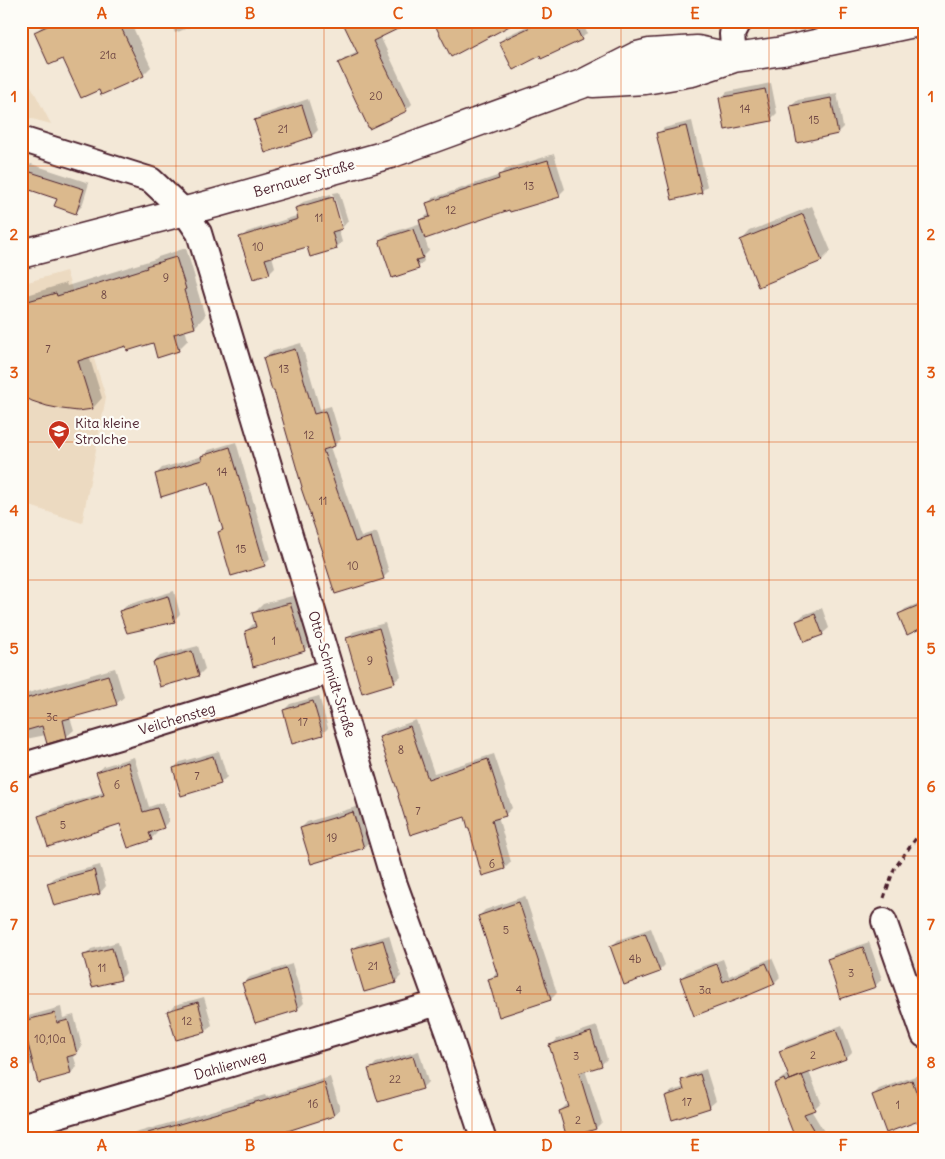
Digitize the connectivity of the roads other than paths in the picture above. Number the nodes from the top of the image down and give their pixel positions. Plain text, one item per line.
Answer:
1 (739, 21) edge
2 (923, 21) edge
3 (734, 58) junction
4 (21, 139) edge
5 (184, 211) junction
6 (21, 254) edge
7 (331, 671) junction
8 (21, 766) edge
9 (884, 921) road end
10 (438, 1004) junction
11 (924, 1035) edge
12 (21, 1126) edge
13 (483, 1138) edge

1 - 3 street
2 - 3 main road, Bernauer Straße
3 - 5 main road, Bernauer Straße
4 - 5 street, Otto-Schmidt-Straße
5 - 6 main road, Bernauer Straße
5 - 7 street, Otto-Schmidt-Straße
7 - 8 street, Veilchensteg
7 - 10 street, Otto-Schmidt-Straße
9 - 11 street
10 - 12 street, Dahlienweg
10 - 13 street, Otto-Schmidt-Straße

